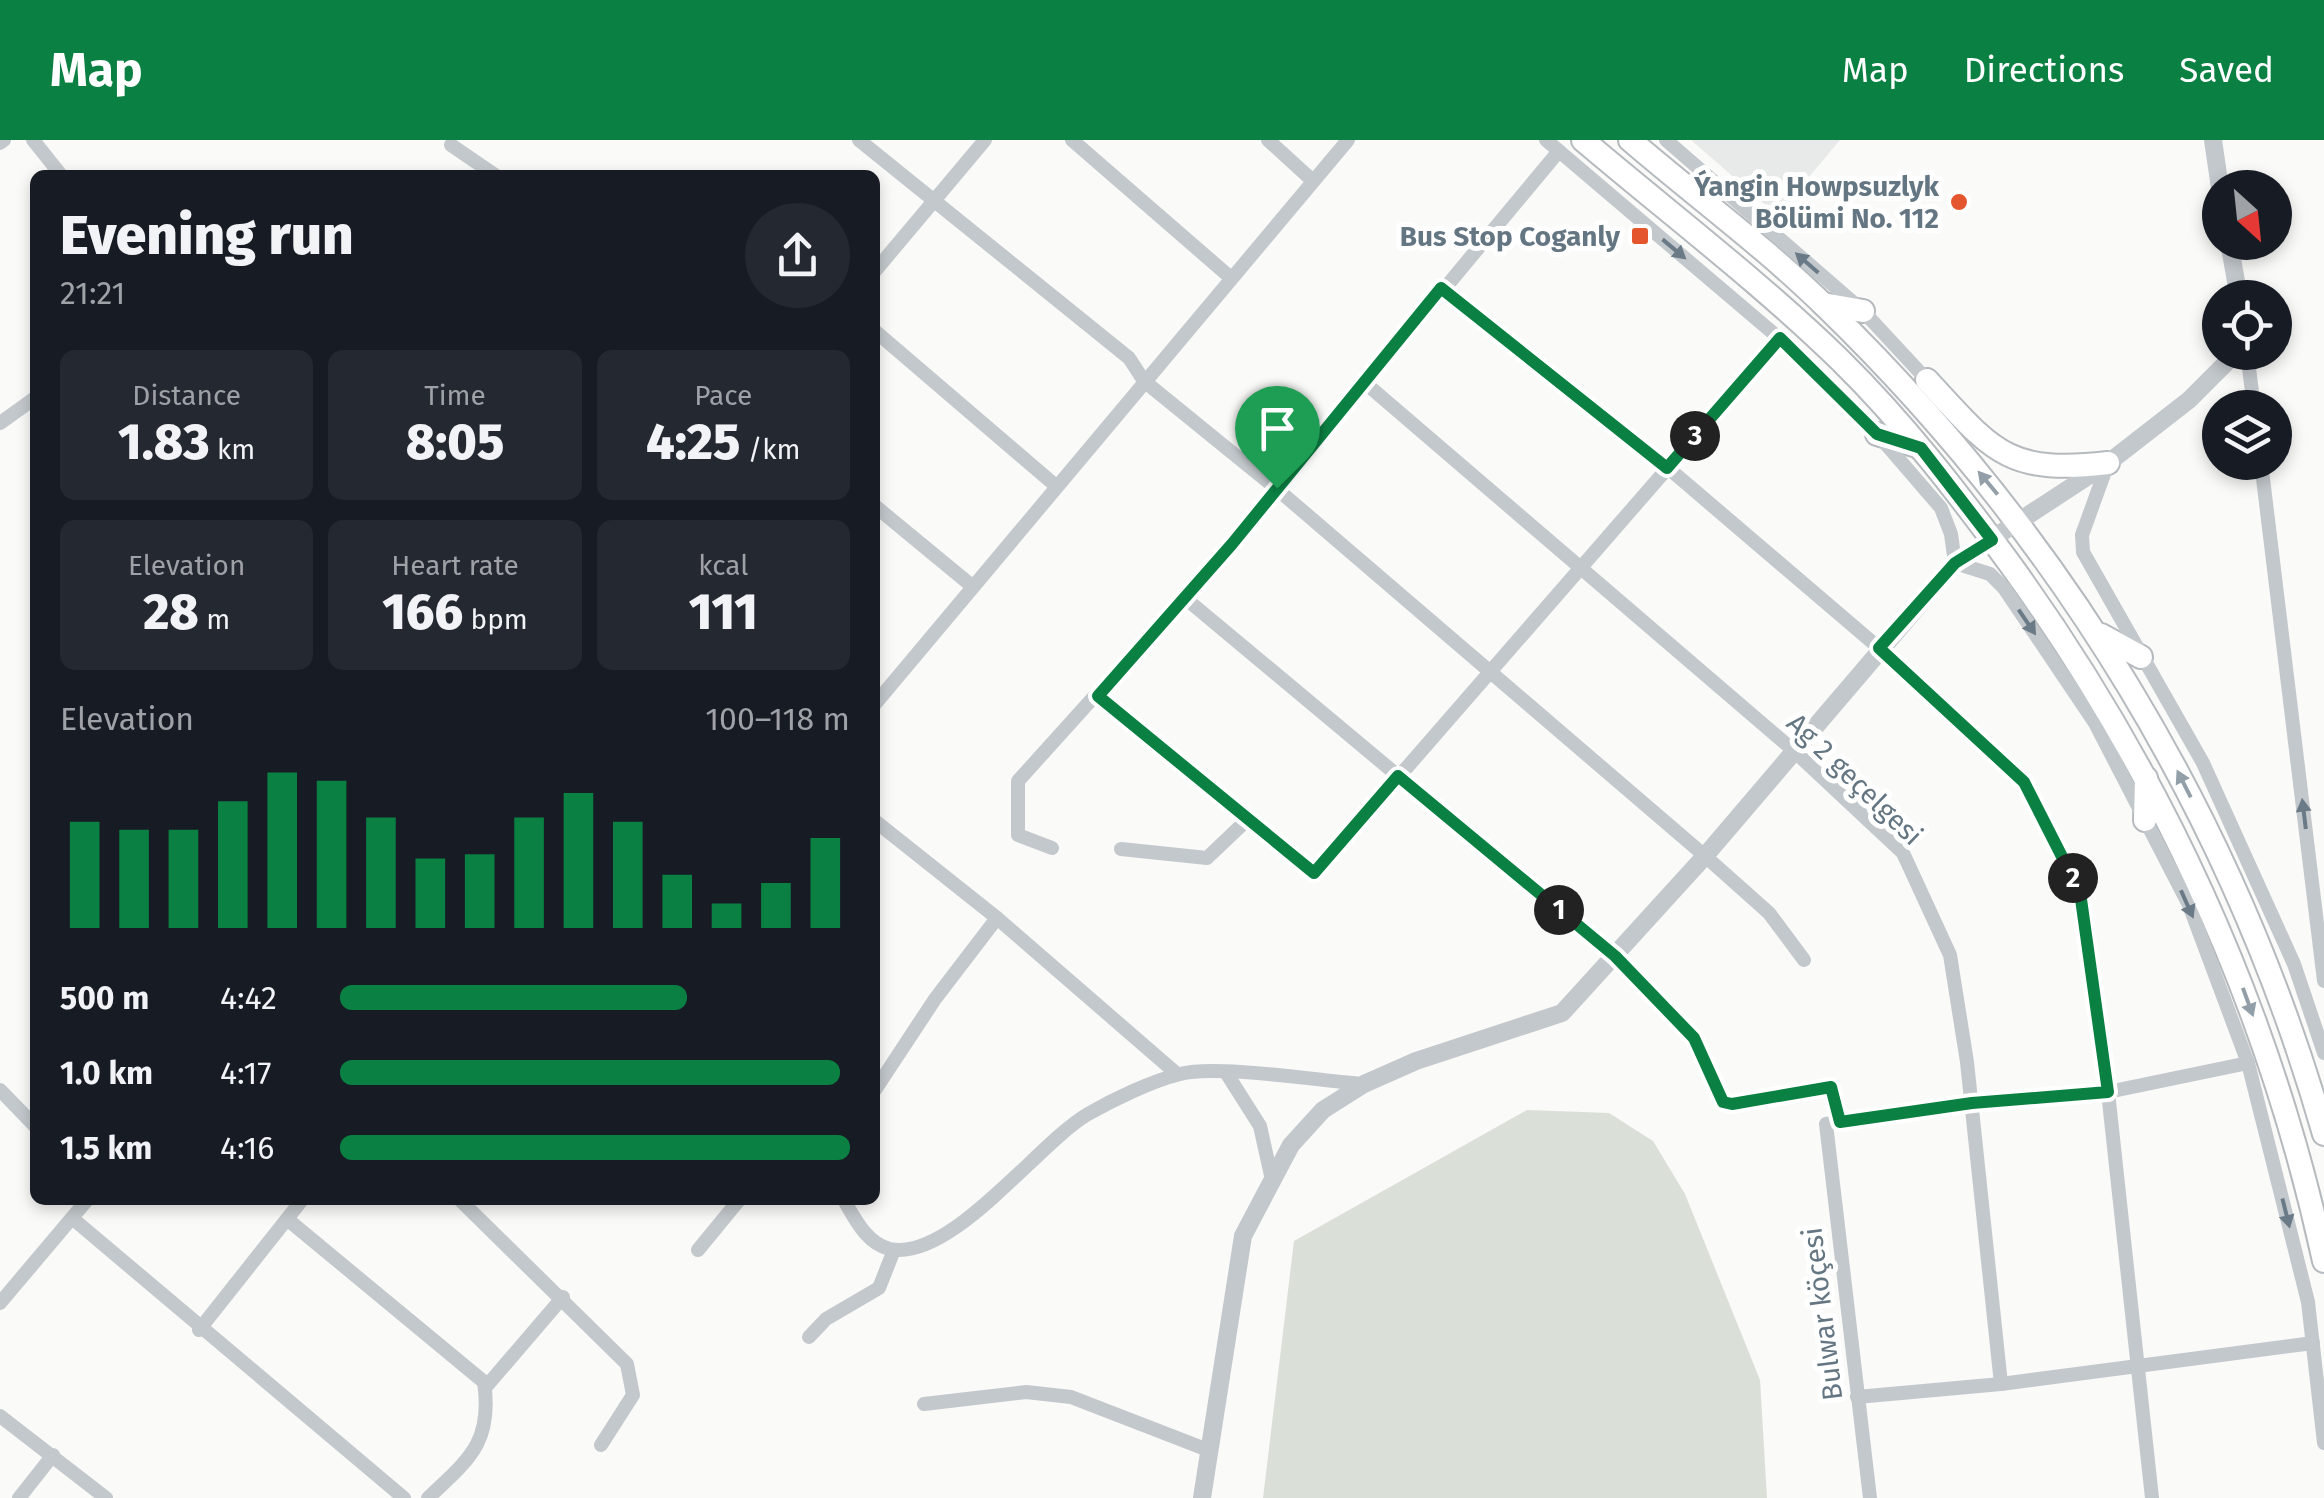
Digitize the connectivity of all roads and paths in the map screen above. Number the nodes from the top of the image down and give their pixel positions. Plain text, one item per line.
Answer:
1 (33, 140) edge
2 (858, 140) edge
3 (985, 140) edge
4 (1072, 140) edge
5 (1268, 140) edge
6 (1348, 140) edge
7 (1546, 140) edge
8 (1583, 140) edge
9 (1630, 140) edge
10 (1666, 140) edge
11 (2219, 141) edge
12 (451, 146) dead end
13 (1559, 151) junction
14 (57, 170) edge
15 (487, 170) edge
16 (2220, 170) edge
17 (1313, 181) junction
18 (931, 201) junction
19 (880, 264) edge
20 (1231, 278) junction
21 (1441, 288) junction
22 (1823, 304) junction
23 (1863, 312) junction
24 (880, 335) edge
25 (1780, 338) junction
26 (2219, 370) edge
27 (1927, 380) junction
28 (1144, 381) junction
29 (1364, 382) junction
30 (30, 402) edge
31 (0, 423) edge
32 (1945, 432) junction
33 (1877, 434) junction
34 (1921, 448) junction
35 (2108, 463) junction
36 (1667, 468) junction
37 (2263, 480) edge
38 (1056, 486) junction
39 (1277, 488) junction
40 (880, 510) edge
41 (2020, 520) junction
42 (1992, 540) junction
43 (1955, 563) junction
44 (1579, 568) junction
45 (972, 586) junction
46 (1185, 598) junction
47 (2096, 633) junction
48 (1879, 648) junction
49 (2141, 658) junction
50 (1490, 671) junction
51 (880, 692) edge
52 (1098, 696) junction
53 (1793, 750) junction
54 (2146, 774) junction
55 (1398, 776) junction
56 (1248, 819) junction
57 (2145, 820) junction
58 (880, 825) edge
59 (1052, 848) dead end
60 (1121, 849) dead end
61 (1704, 856) junction
62 (998, 918) junction
63 (1615, 956) junction
64 (1804, 960) dead end
65 (2324, 980) edge
66 (2324, 1053) edge
67 (2248, 1062) junction
68 (1176, 1074) junction
69 (1226, 1074) junction
70 (880, 1082) edge
71 (1364, 1084) junction
72 (0, 1090) edge
73 (2108, 1092) junction
74 (1972, 1103) junction
75 (30, 1121) edge
76 (1833, 1124) junction
77 (2324, 1134) edge
78 (1272, 1180) junction
79 (83, 1205) edge
80 (298, 1205) edge
81 (465, 1205) edge
82 (736, 1205) edge
83 (847, 1205) edge
84 (72, 1218) junction
85 (287, 1219) junction
86 (698, 1250) dead end
87 (894, 1250) junction
88 (2324, 1261) edge
89 (563, 1297) junction
90 (0, 1303) edge
91 (200, 1330) junction
92 (809, 1337) dead end
93 (2313, 1343) junction
94 (2136, 1363) junction
95 (2001, 1384) junction
96 (485, 1388) junction
97 (1857, 1397) junction
98 (924, 1404) dead end
99 (0, 1416) edge
100 (2324, 1443) edge
101 (601, 1445) dead end
102 (1208, 1450) junction
103 (53, 1455) junction
104 (19, 1498) edge
105 (106, 1498) edge
106 (404, 1498) edge
107 (428, 1498) edge
108 (1202, 1498) edge
109 (1870, 1498) edge
110 (2152, 1498) edge

1 - 14 street
2 - 18 street
3 - 18 street
4 - 20 street
5 - 17 street
6 - 17 street
7 - 13 street
8 - 34 main road
9 - 22 main road
23 -> 10 street
11 - 16 street
12 - 15 street
13 - 21 street
13 -> 25 street
17 - 20 street
18 - 19 street
18 - 28 street
20 - 28 street
21 - 29 street
21 - 36 street
22 - 23 main road
22 - 32 main road
23 - 27 street
24 - 38 street
25 - 33 street
25 - 36 street
26 - 35 street
27 - 32 main road
27 - 35 main road
28 - 38 street
28 - 39 street
29 - 39 street
29 - 44 street, Ag 2 geçelgesi
30 - 31 street
41 -> 32 main road
33 - 34 main road
33 - 43 street
34 - 42 main road
35 - 41 street
35 - 49 street
36 - 44 street
36 - 48 street
65 -> 37 street
38 - 45 street
39 - 46 street
39 - 50 street
40 - 45 street
41 - 42 street
41 - 47 main road
42 - 43 street
42 - 54 main road
43 - 48 street
43 -> 57 street
44 - 50 street
44 - 53 street, Ag 2 geçelgesi
45 - 51 street
46 - 52 street
46 - 55 street
47 - 49 main road
77 -> 47 main road
48 - 53 street
48 - 73 street
49 - 66 street
50 - 55 street
50 - 61 street
52 - 56 street
52 - 59 street
53 - 61 street
53 - 74 street, Ag 2 geçelgesi
54 - 57 main road
54 -> 88 main road
55 - 56 street
55 - 63 street
56 - 60 street
57 -> 67 street
58 - 62 street
61 - 63 street
61 - 64 street
62 - 68 street
62 - 70 street
63 - 71 street
63 - 76 street
67 - 73 street
67 -> 93 street
68 - 69 street
68 - 87 street
69 - 71 street
69 - 78 street
71 - 78 street
72 - 75 street
73 - 74 street
73 - 94 street
74 - 76 street
74 - 95 street, Ag 2 geçelgesi
76 - 97 street, Bulwar köçesi
78 - 102 street
79 - 84 street
80 - 85 street
81 - 89 street
82 - 86 street
83 - 87 street
84 - 90 street
84 - 91 street
85 - 91 street
85 - 96 street
87 - 92 street
89 - 96 street
89 - 101 street
91 - 106 street
93 - 94 street
93 - 100 street
94 - 95 street
94 - 110 street
95 - 97 street
96 - 107 street
97 - 109 street, Bulwar köçesi
98 - 102 street
99 - 103 street
102 - 108 street
103 - 104 street
103 - 105 street

